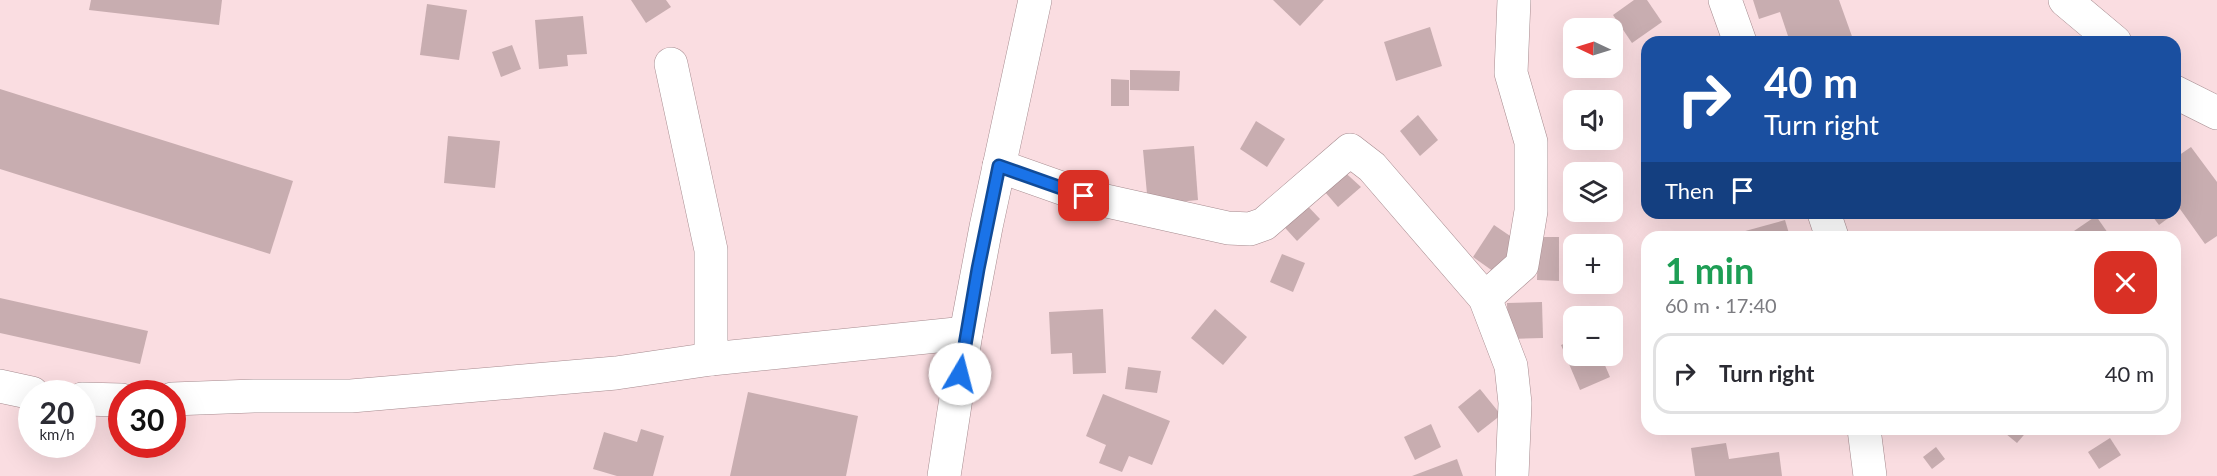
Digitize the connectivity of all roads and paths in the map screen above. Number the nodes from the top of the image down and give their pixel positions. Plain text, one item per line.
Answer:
1 (1035, 0) edge
2 (1514, 0) edge
3 (1725, 0) edge
4 (2065, 0) edge
5 (1738, 36) edge
6 (2108, 36) edge
7 (671, 64) dead end
8 (2181, 95) edge
9 (2217, 113) edge
10 (999, 166) junction
11 (1485, 298) junction
12 (966, 333) junction
13 (711, 359) junction
14 (0, 386) edge
15 (18, 390) edge
16 (186, 398) edge
17 (1865, 435) edge
18 (944, 476) edge
19 (1512, 476) edge
20 (1870, 476) edge

1 - 10 street
2 - 11 street
3 - 5 street
4 - 6 street
7 - 13 street
8 - 9 street
10 - 11 street
10 - 12 street
11 - 19 street
12 - 13 street
12 - 18 street
13 - 16 street
14 - 15 street
17 - 20 street

